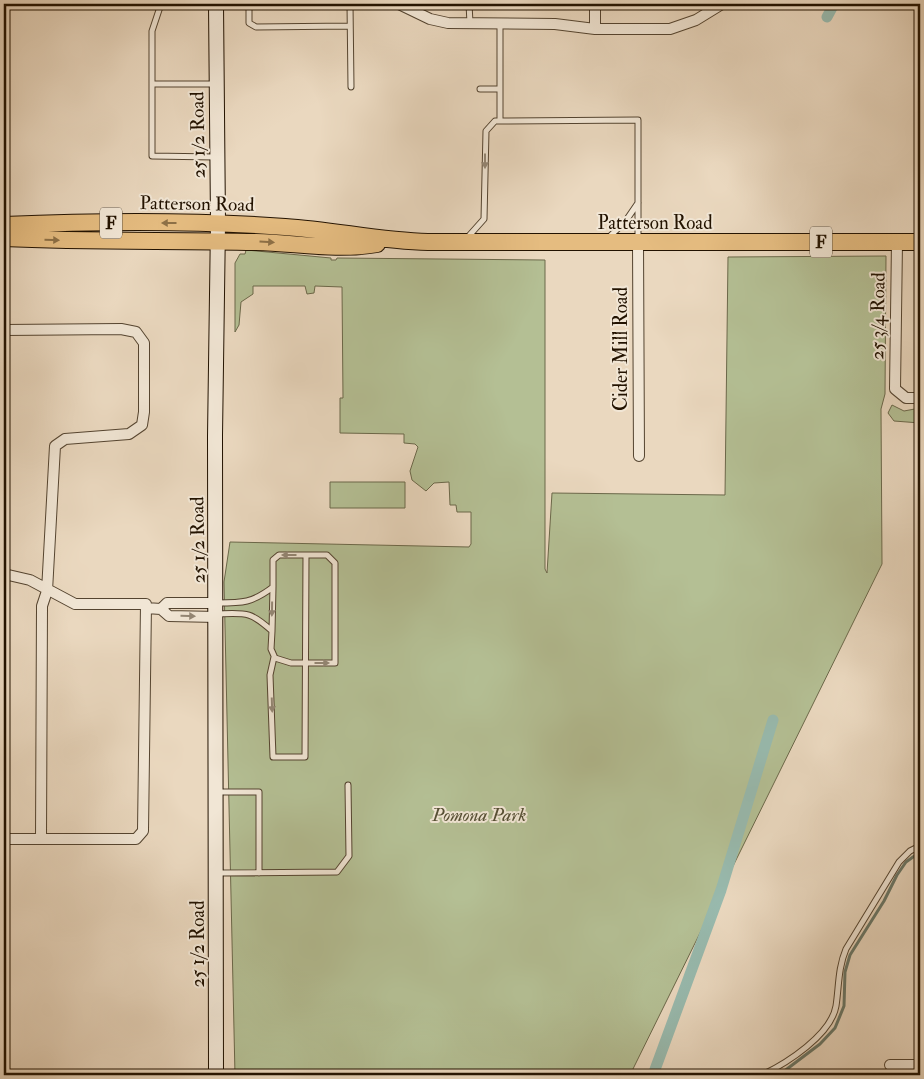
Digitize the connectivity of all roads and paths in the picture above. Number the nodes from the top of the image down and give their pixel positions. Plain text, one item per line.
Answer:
1 (161, 4) edge
2 (216, 4) edge
3 (249, 4) edge
4 (350, 4) edge
5 (399, 4) edge
6 (469, 4) edge
7 (595, 4) edge
8 (720, 4) edge
9 (470, 23) junction
10 (500, 24) junction
11 (350, 26) junction
12 (595, 29) junction
13 (152, 84) junction
14 (216, 84) junction
15 (350, 87) dead end
16 (480, 89) dead end
17 (500, 89) junction
18 (500, 120) junction
19 (217, 157) junction
20 (638, 202) junction
21 (218, 223) junction
22 (4, 225) edge
23 (4, 238) edge
24 (218, 241) junction
25 (389, 241) junction
26 (463, 242) junction
27 (604, 242) junction
28 (638, 242) junction
29 (897, 242) junction
30 (920, 242) edge
31 (4, 330) edge
32 (920, 398) edge
33 (639, 456) dead end
34 (306, 555) junction
35 (4, 574) edge
36 (273, 587) junction
37 (47, 591) junction
38 (146, 608) junction
39 (217, 611) junction
40 (272, 631) junction
41 (274, 657) junction
42 (306, 663) junction
43 (348, 785) dead end
44 (217, 792) junction
45 (4, 839) edge
46 (41, 839) junction
47 (920, 846) edge
48 (217, 873) junction
49 (258, 873) junction
50 (890, 1065) dead end
51 (920, 1065) edge
52 (216, 1075) edge
53 (762, 1075) edge

1 - 13 lane
2 - 14 street, 25 1/2 Road
3 - 11 lane
4 - 11 lane
5 - 9 street
6 - 9 lane
7 - 12 street
8 - 12 street
9 - 10 street
10 - 12 street
10 - 17 lane
11 - 15 lane
13 - 14 lane
13 - 19 lane
14 - 19 street, 25 1/2 Road
16 - 17 lane
17 - 18 lane
18 - 20 lane
18 -> 26 lane
19 - 21 street, 25 1/2 Road
20 - 27 lane
20 - 28 lane
21 -> 22 main road, Patterson Road / F
21 - 24 street, 25 1/2 Road
21 - 25 main road, Patterson Road / F
23 -> 24 main road, Patterson Road / F
24 -> 25 main road, Patterson Road / F
24 - 39 street, 25 1/2 Road
25 - 26 main road, Patterson Road / F
26 - 27 main road, Patterson Road / F
27 - 28 main road, Patterson Road / F
28 - 29 main road, Patterson Road / F
28 - 33 street, Cider Mill Road
29 - 30 main road, Patterson Road / F
29 - 32 street, 25 3/4 Road
31 - 37 street
34 -> 36 lane
34 - 42 lane
42 -> 34 lane
35 - 37 street
36 - 39 lane
36 -> 40 lane
37 - 38 street
37 - 46 street
38 - 39 street
38 - 46 street
39 - 40 lane
39 - 44 street, 25 1/2 Road
40 - 41 lane
41 - 42 lane
41 -> 42 lane
43 - 49 lane
44 - 48 street, 25 1/2 Road
44 - 49 lane
45 - 46 street
47 - 53 lane
48 - 49 lane
48 - 52 street, 25 1/2 Road
50 - 51 street

